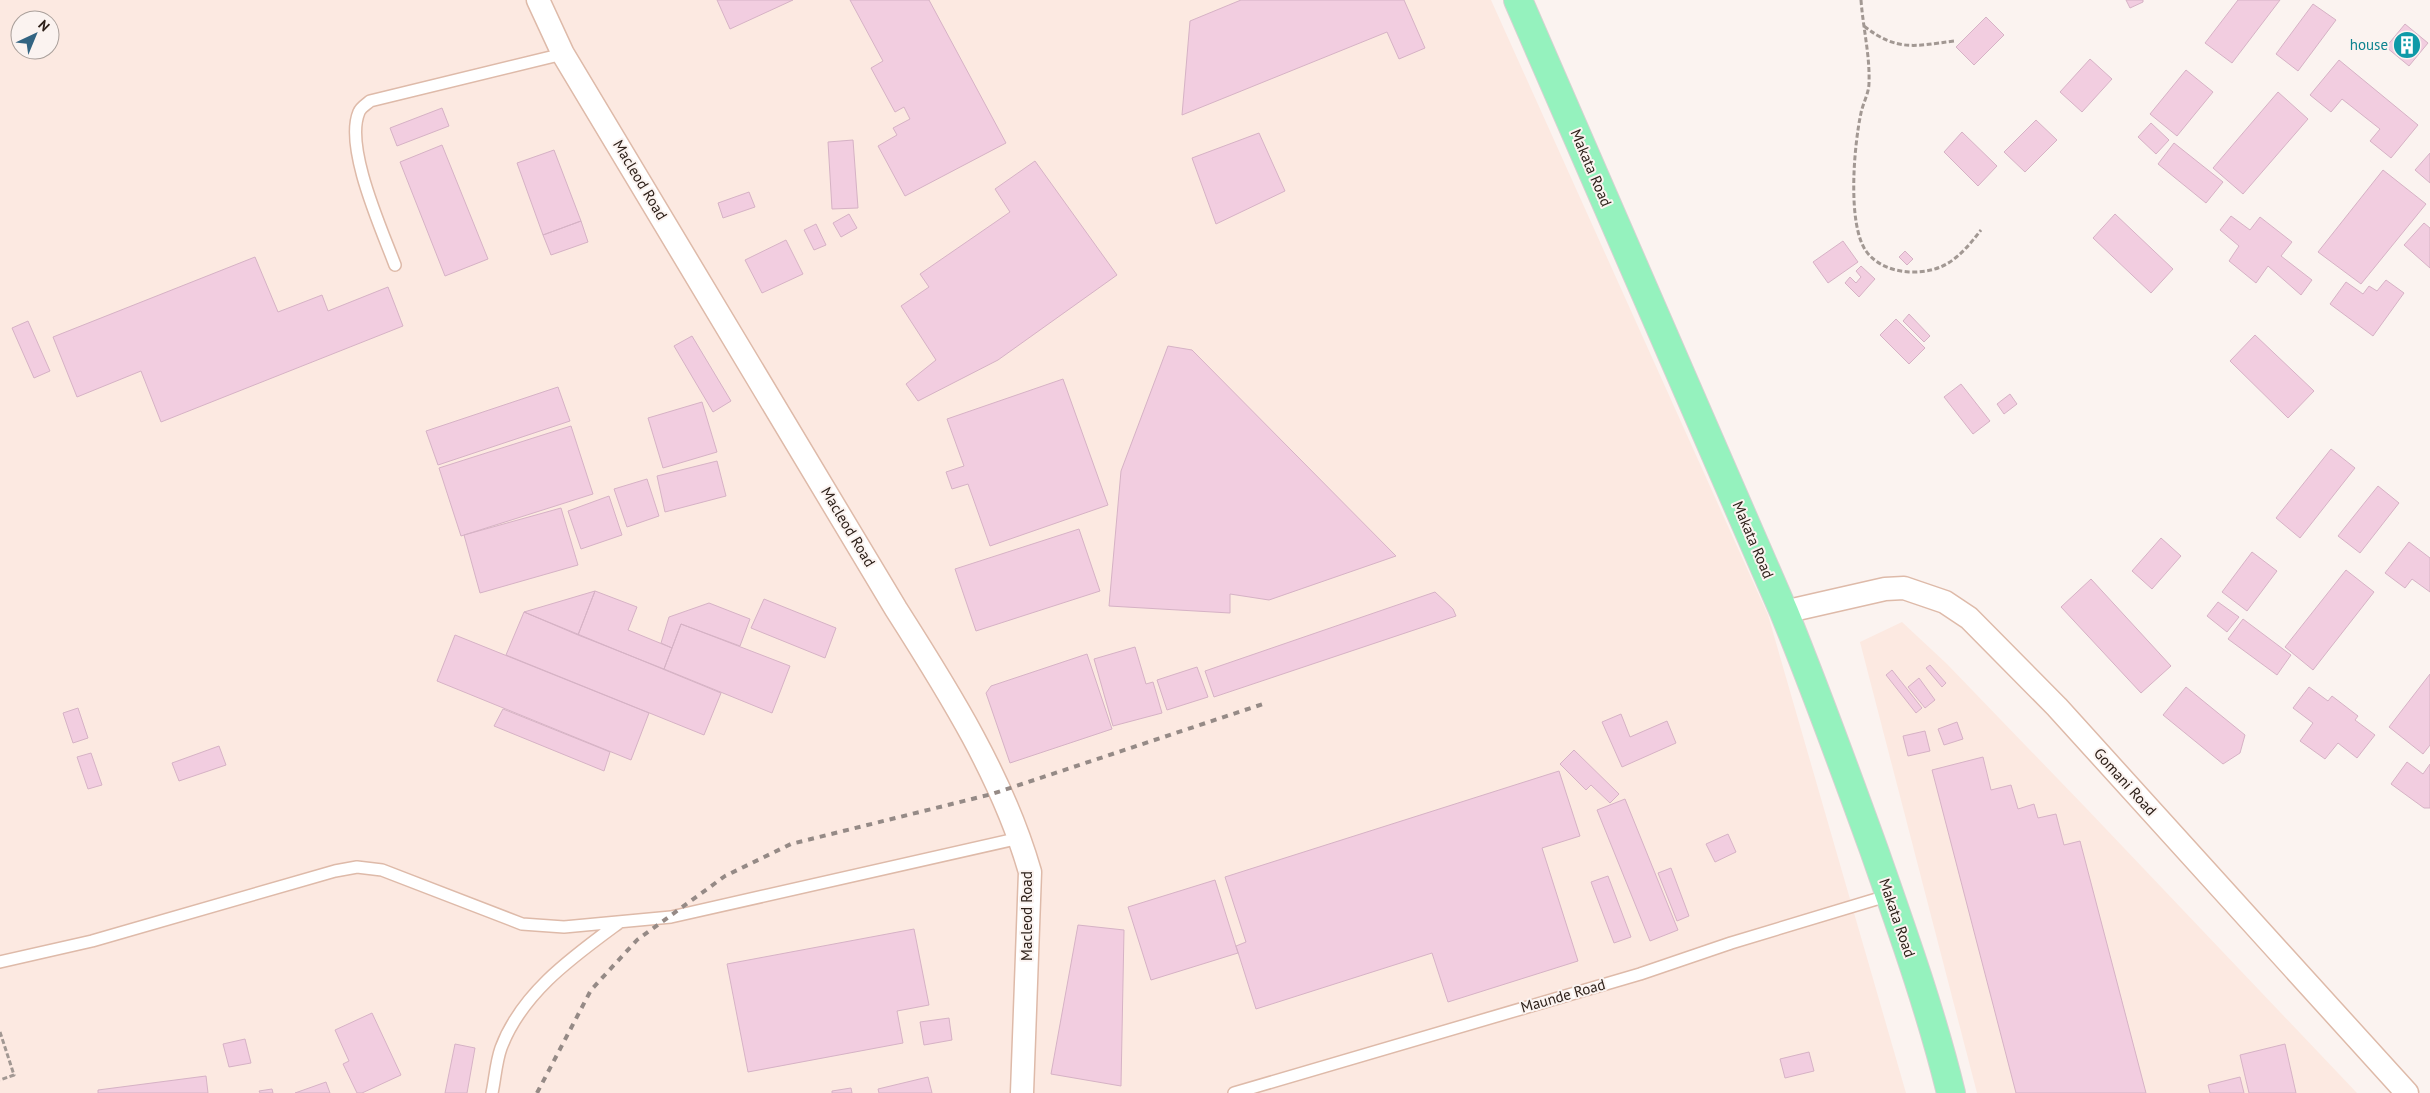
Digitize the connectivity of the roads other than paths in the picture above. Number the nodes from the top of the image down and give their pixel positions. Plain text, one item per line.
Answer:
1 (538, 0) edge
2 (1518, 0) edge
3 (563, 54) junction
4 (395, 265) dead end
5 (1784, 612) junction
6 (1020, 838) junction
7 (1890, 895) junction
8 (621, 921) junction
9 (0, 962) edge
10 (492, 1093) edge
11 (1022, 1093) edge
12 (1234, 1093) edge
13 (1951, 1093) edge
14 (2408, 1093) edge

1 - 3 street, Macleod Road
2 - 5 main road, Makata Road
3 - 4 lane
3 - 6 street, Macleod Road
5 - 7 main road, Makata Road
5 - 14 street, Gomani Road
6 - 8 lane
6 - 11 street, Macleod Road
7 - 12 lane, Maunde Road
7 - 13 main road, Makata Road
8 - 9 lane
8 - 10 lane

